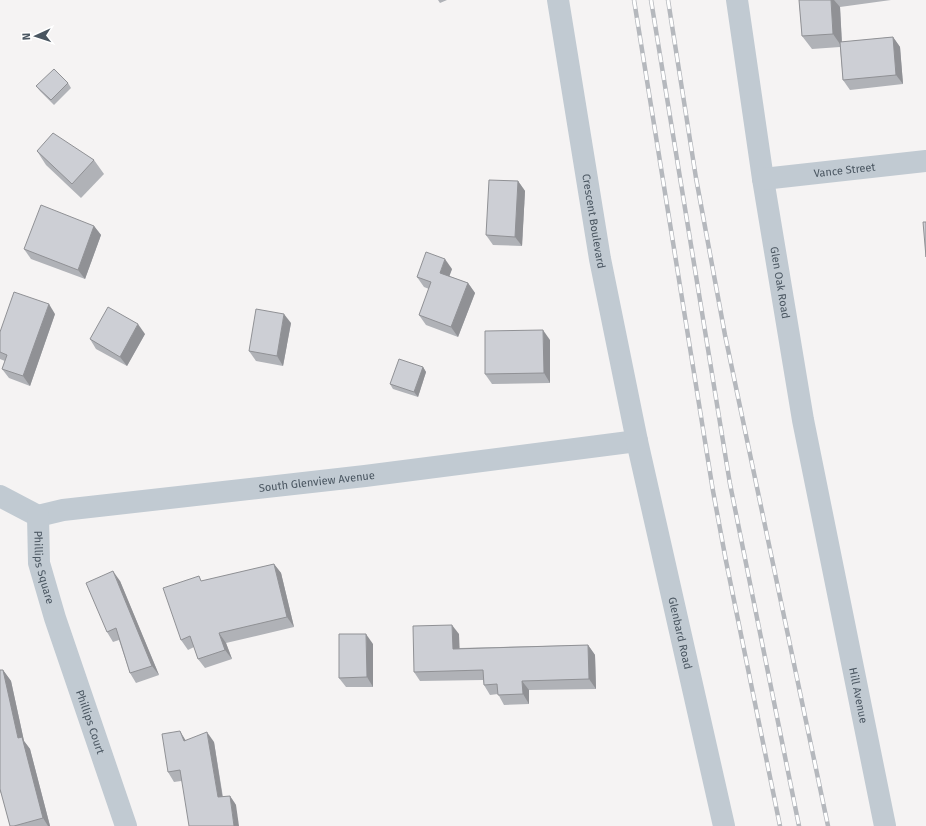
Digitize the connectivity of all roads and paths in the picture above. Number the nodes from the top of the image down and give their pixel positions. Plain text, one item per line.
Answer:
1 (558, 0) edge
2 (737, 0) edge
3 (926, 161) edge
4 (763, 179) junction
5 (637, 441) junction
6 (0, 496) edge
7 (38, 516) junction
8 (833, 564) joint
9 (55, 618) joint
10 (884, 822) edge
11 (126, 826) edge
12 (724, 826) edge

1 - 5 street, Crescent Boulevard
2 - 4 street, Glen Oak Road
3 - 4 street, Vance Street
4 - 8 street, Glen Oak Road
5 - 7 street, South Glenview Avenue
5 - 12 street, Glenbard Road
6 - 7 street
7 - 9 street, Phillips Square
8 - 10 street, Hill Avenue
9 - 11 street, Phillips Court

